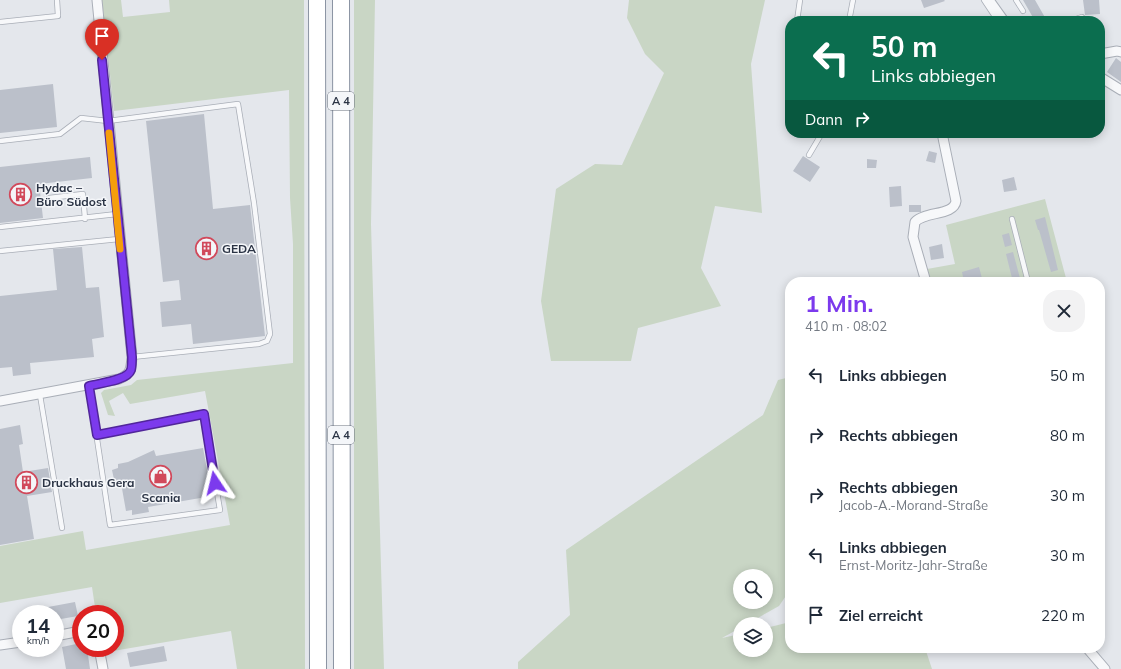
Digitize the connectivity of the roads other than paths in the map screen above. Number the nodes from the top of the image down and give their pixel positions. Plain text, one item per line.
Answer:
1 (56, 0) edge
2 (97, 0) edge
3 (317, 0) edge
4 (341, 0) edge
5 (800, 0) edge
6 (853, 0) edge
7 (984, 0) edge
8 (990, 0) edge
9 (1016, 0) edge
10 (1022, 11) dead end
11 (798, 16) edge
12 (850, 16) edge
13 (995, 16) edge
14 (1001, 16) edge
15 (0, 22) edge
16 (1121, 52) edge
17 (1105, 53) edge
18 (1105, 79) edge
19 (1121, 90) edge
20 (108, 121) junction
21 (819, 138) edge
22 (943, 138) edge
23 (0, 141) edge
24 (809, 155) dead end
25 (49, 198) dead end
26 (117, 214) junction
27 (85, 218) junction
28 (1012, 219) dead end
29 (0, 227) edge
30 (119, 239) junction
31 (0, 250) edge
32 (925, 277) edge
33 (1027, 277) edge
34 (132, 362) junction
35 (89, 386) junction
36 (40, 395) junction
37 (0, 401) edge
38 (97, 435) junction
39 (62, 528) dead end
40 (12, 643) edge
41 (0, 645) edge
42 (1091, 653) edge
43 (101, 657) edge
44 (103, 669) edge
45 (318, 669) edge
46 (342, 669) edge
47 (1104, 669) edge

1 - 15 lane
2 - 20 street
3 - 45 highway, A 4
4 - 46 highway, A 4
5 - 11 lane
6 - 12 lane
7 - 13 lane
8 - 14 street
9 - 10 lane
16 - 17 street
18 - 19 street
20 - 23 lane
20 - 26 street
20 - 34 lane
21 - 24 lane
22 - 32 street
25 - 27 lane
26 - 27 lane
26 - 30 street
27 - 29 lane
28 - 33 lane
30 - 31 lane
30 - 34 street
34 - 35 street
35 - 36 street
35 - 38 lane
36 - 37 street
36 - 39 lane
38 - 38 lane
40 - 41 street
42 - 47 street
43 - 44 street

